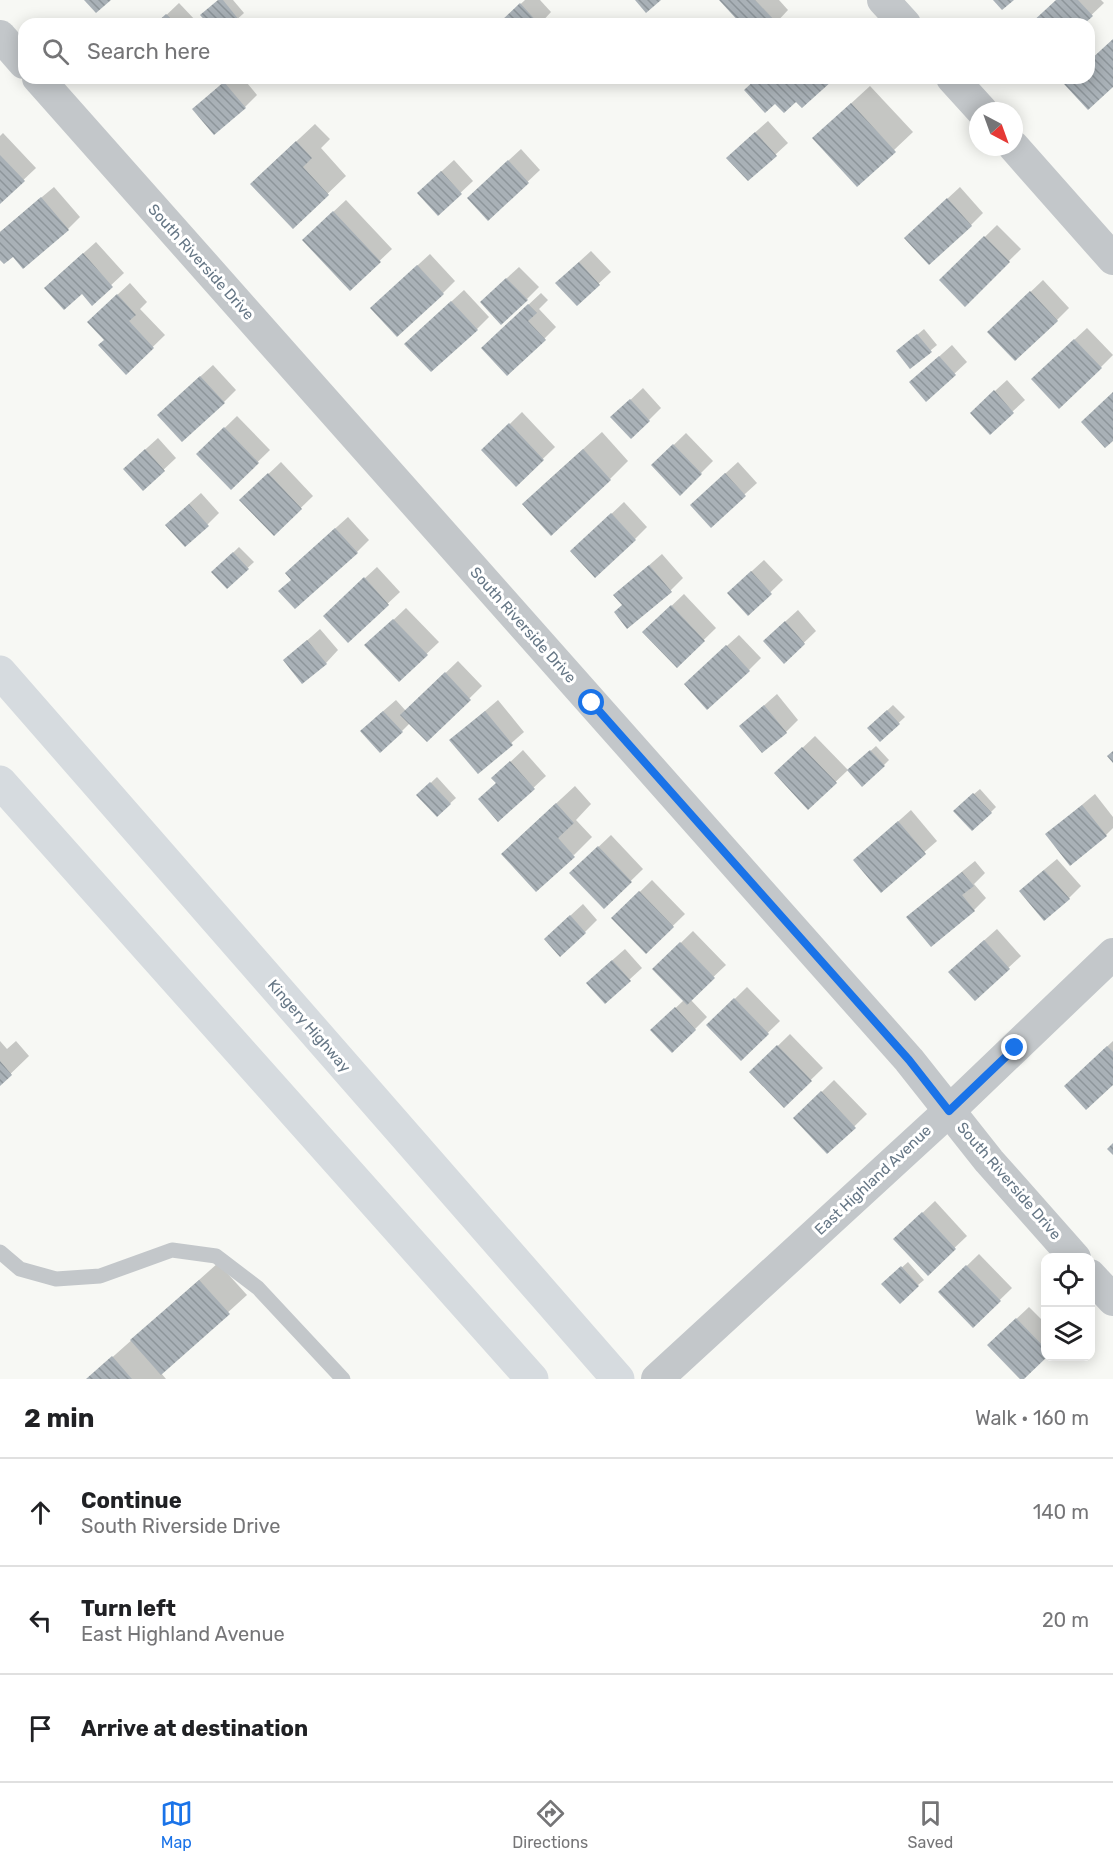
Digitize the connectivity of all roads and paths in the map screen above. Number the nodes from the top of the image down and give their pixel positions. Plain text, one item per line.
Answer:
1 (883, 0) edge
2 (900, 18) edge
3 (0, 36) edge
4 (18, 56) edge
5 (43, 84) edge
6 (957, 84) edge
7 (974, 102) edge
8 (1022, 156) edge
9 (1113, 259) edge
10 (0, 672) edge
11 (0, 782) edge
12 (1113, 954) edge
13 (949, 1111) junction
14 (0, 1252) edge
15 (1071, 1253) edge
16 (1095, 1280) edge
17 (1113, 1300) edge
18 (343, 1379) edge
19 (532, 1379) edge
20 (618, 1379) edge
21 (657, 1379) edge

1 - 2 street
3 - 4 street
5 - 13 street, South Riverside Drive
6 - 7 street
8 - 9 street
10 - 20 highway, Kingery Highway
11 - 19 highway
12 - 13 street, East Highland Avenue
13 - 15 street, South Riverside Drive
13 - 21 street, East Highland Avenue
14 - 18 lane
16 - 17 street

